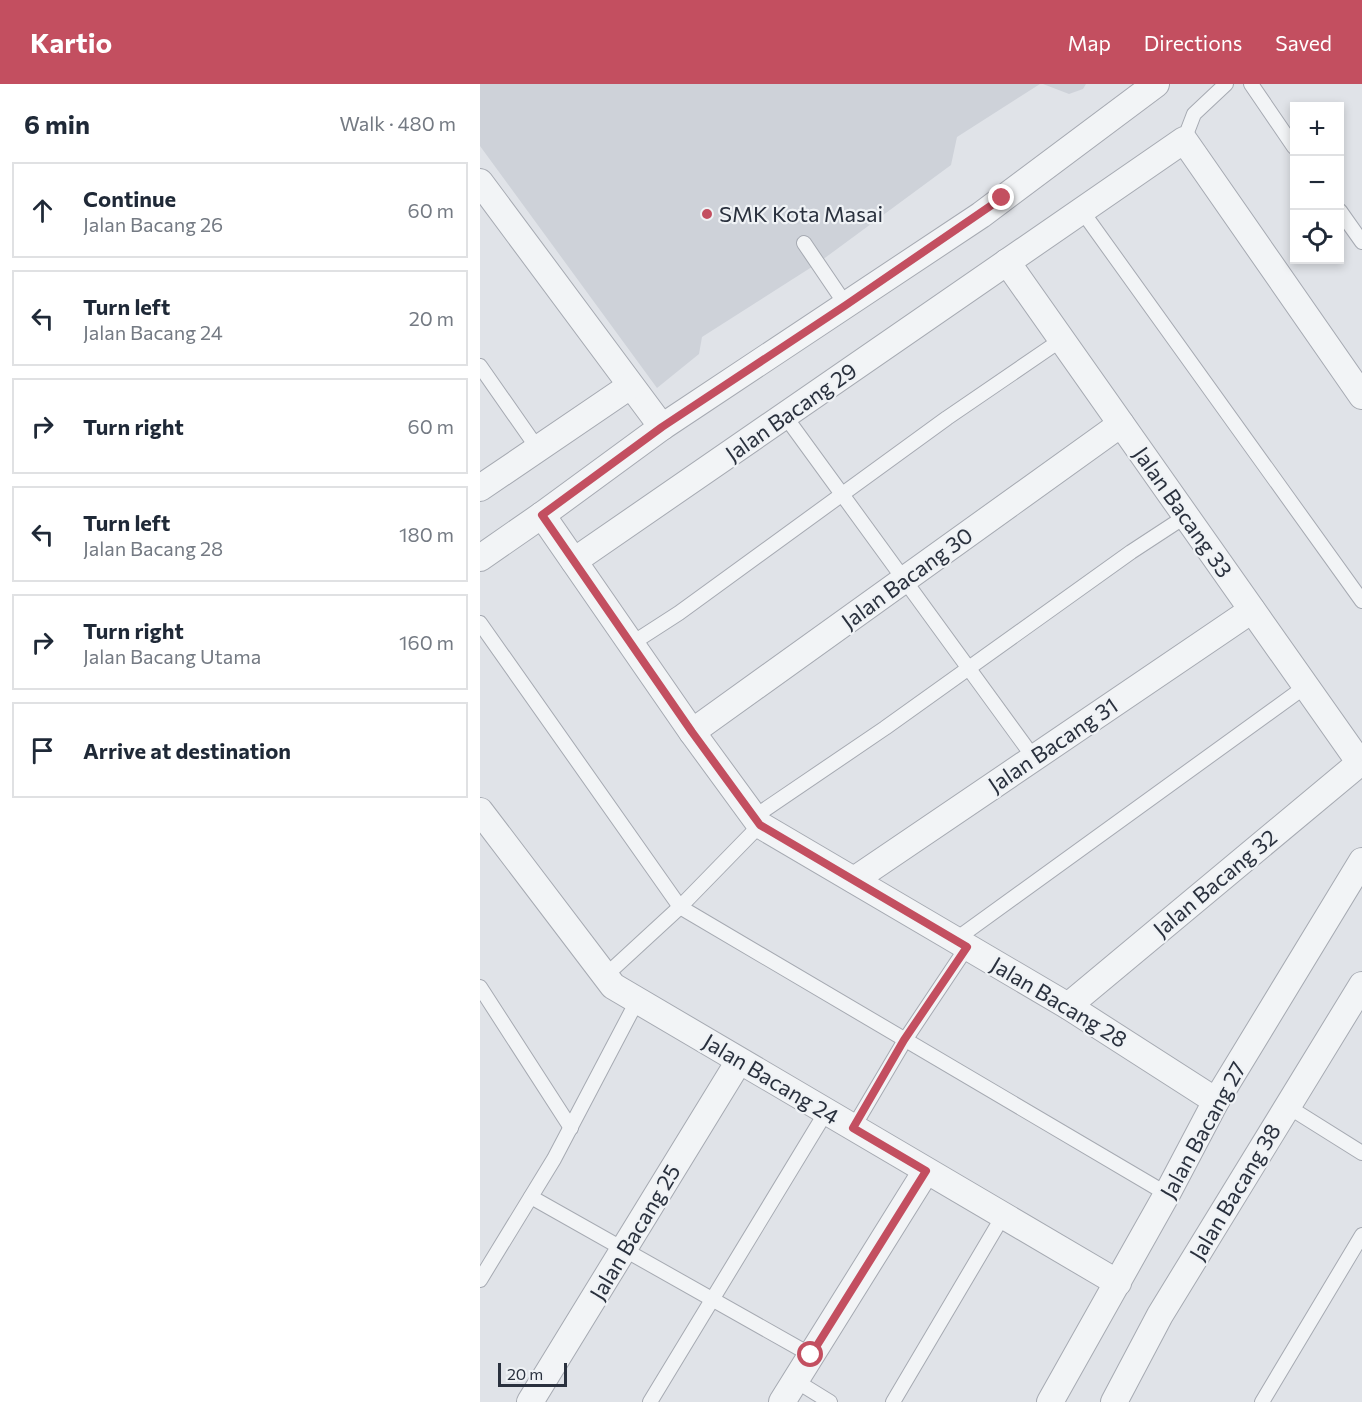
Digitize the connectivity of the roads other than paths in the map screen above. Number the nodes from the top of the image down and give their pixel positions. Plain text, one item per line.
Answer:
1 (1226, 84) edge
2 (1251, 84) edge
3 (1147, 86) edge
4 (1184, 140) junction
5 (1290, 141) edge
6 (480, 182) edge
7 (1082, 211) junction
8 (1344, 217) edge
9 (1362, 242) edge
10 (804, 243) dead end
11 (1007, 262) junction
12 (846, 305) junction
13 (1061, 340) junction
14 (480, 366) edge
15 (630, 386) junction
16 (1362, 396) edge
17 (785, 416) junction
18 (1121, 424) junction
19 (662, 427) junction
20 (538, 449) junction
21 (480, 488) edge
22 (842, 494) junction
23 (542, 515) junction
24 (1186, 516) junction
25 (480, 558) edge
26 (574, 561) junction
27 (904, 580) junction
28 (1362, 602) edge
29 (1252, 610) junction
30 (480, 623) edge
31 (631, 644) junction
32 (968, 668) junction
33 (1306, 686) junction
34 (692, 732) junction
35 (1034, 758) junction
36 (1361, 762) edge
37 (480, 811) edge
38 (757, 821) junction
39 (1362, 861) edge
40 (854, 880) junction
41 (680, 907) junction
42 (961, 943) junction
43 (606, 976) junction
44 (1362, 985) edge
45 (480, 987) edge
46 (637, 1001) junction
47 (1068, 1006) junction
48 (904, 1040) junction
49 (739, 1061) junction
50 (1216, 1101) junction
51 (1287, 1106) junction
52 (826, 1112) junction
53 (571, 1128) junction
54 (853, 1128) junction
55 (1362, 1153) edge
56 (926, 1171) junction
57 (1167, 1194) junction
58 (531, 1197) junction
59 (1003, 1216) junction
60 (1362, 1235) edge
61 (624, 1249) junction
62 (480, 1280) edge
63 (1118, 1283) junction
64 (712, 1299) junction
65 (811, 1355) junction
66 (796, 1381) junction
67 (530, 1402) edge
68 (650, 1402) edge
69 (782, 1402) edge
70 (830, 1402) edge
71 (893, 1402) edge
72 (1050, 1402) edge
73 (1114, 1402) edge
74 (1262, 1402) edge

1 - 4 lane
2 - 5 lane
3 - 12 street
4 - 7 street, Jalan Bacang 29
4 - 16 street
6 - 15 street
7 - 11 street, Jalan Bacang 29
7 - 28 lane
8 - 9 lane
10 - 12 lane
11 - 13 street, Jalan Bacang 33
11 - 17 street, Jalan Bacang 29
12 - 19 street
13 - 18 street, Jalan Bacang 33
13 - 22 lane
14 - 20 lane
15 - 19 street
15 - 20 street
17 - 22 lane
17 - 26 street, Jalan Bacang 29
18 - 24 street, Jalan Bacang 33
18 - 27 street, Jalan Bacang 30
19 - 23 street
20 - 21 street
22 - 27 lane
22 - 31 lane
23 - 25 street
23 - 26 street, Jalan Bacang 28
24 - 29 street, Jalan Bacang 33
24 - 32 lane
26 - 31 street, Jalan Bacang 28
27 - 32 lane
27 - 34 street, Jalan Bacang 30
29 - 33 street, Jalan Bacang 33
29 - 35 street, Jalan Bacang 31
30 - 41 lane
31 - 34 street, Jalan Bacang 28
32 - 35 lane
32 - 38 lane
33 - 36 street, Jalan Bacang 33
33 - 42 lane
34 - 38 street, Jalan Bacang 28
35 - 40 street, Jalan Bacang 31
36 - 47 street, Jalan Bacang 32
37 - 43 street, Jalan Bacang 24
38 - 40 street, Jalan Bacang 28
38 - 41 lane
39 - 50 street, Jalan Bacang 27
40 - 42 street, Jalan Bacang 28
41 - 43 lane
41 - 48 lane
42 - 47 street, Jalan Bacang 28
42 - 48 lane
43 - 46 street, Jalan Bacang 24
44 - 51 street, Jalan Bacang 38
45 - 53 lane
46 - 49 street, Jalan Bacang 24
46 - 53 lane
47 - 50 street, Jalan Bacang 28
48 - 54 lane
48 - 57 lane
49 - 52 street, Jalan Bacang 24
49 - 61 street, Jalan Bacang 25
50 - 57 street, Jalan Bacang 27
51 - 55 lane
51 - 73 street, Jalan Bacang 38
52 - 54 street, Jalan Bacang 24
52 - 64 lane
53 - 58 lane
54 - 56 street, Jalan Bacang 24
56 - 59 street, Jalan Bacang 24
56 - 65 street
57 - 63 street, Jalan Bacang 27
58 - 61 lane
58 - 62 lane
59 - 63 street, Jalan Bacang 24
59 - 71 lane
60 - 74 lane
61 - 64 lane
61 - 67 street, Jalan Bacang 25
63 - 72 street, Jalan Bacang 27
64 - 65 lane
64 - 68 lane
65 - 66 street
66 - 69 street
66 - 70 lane

